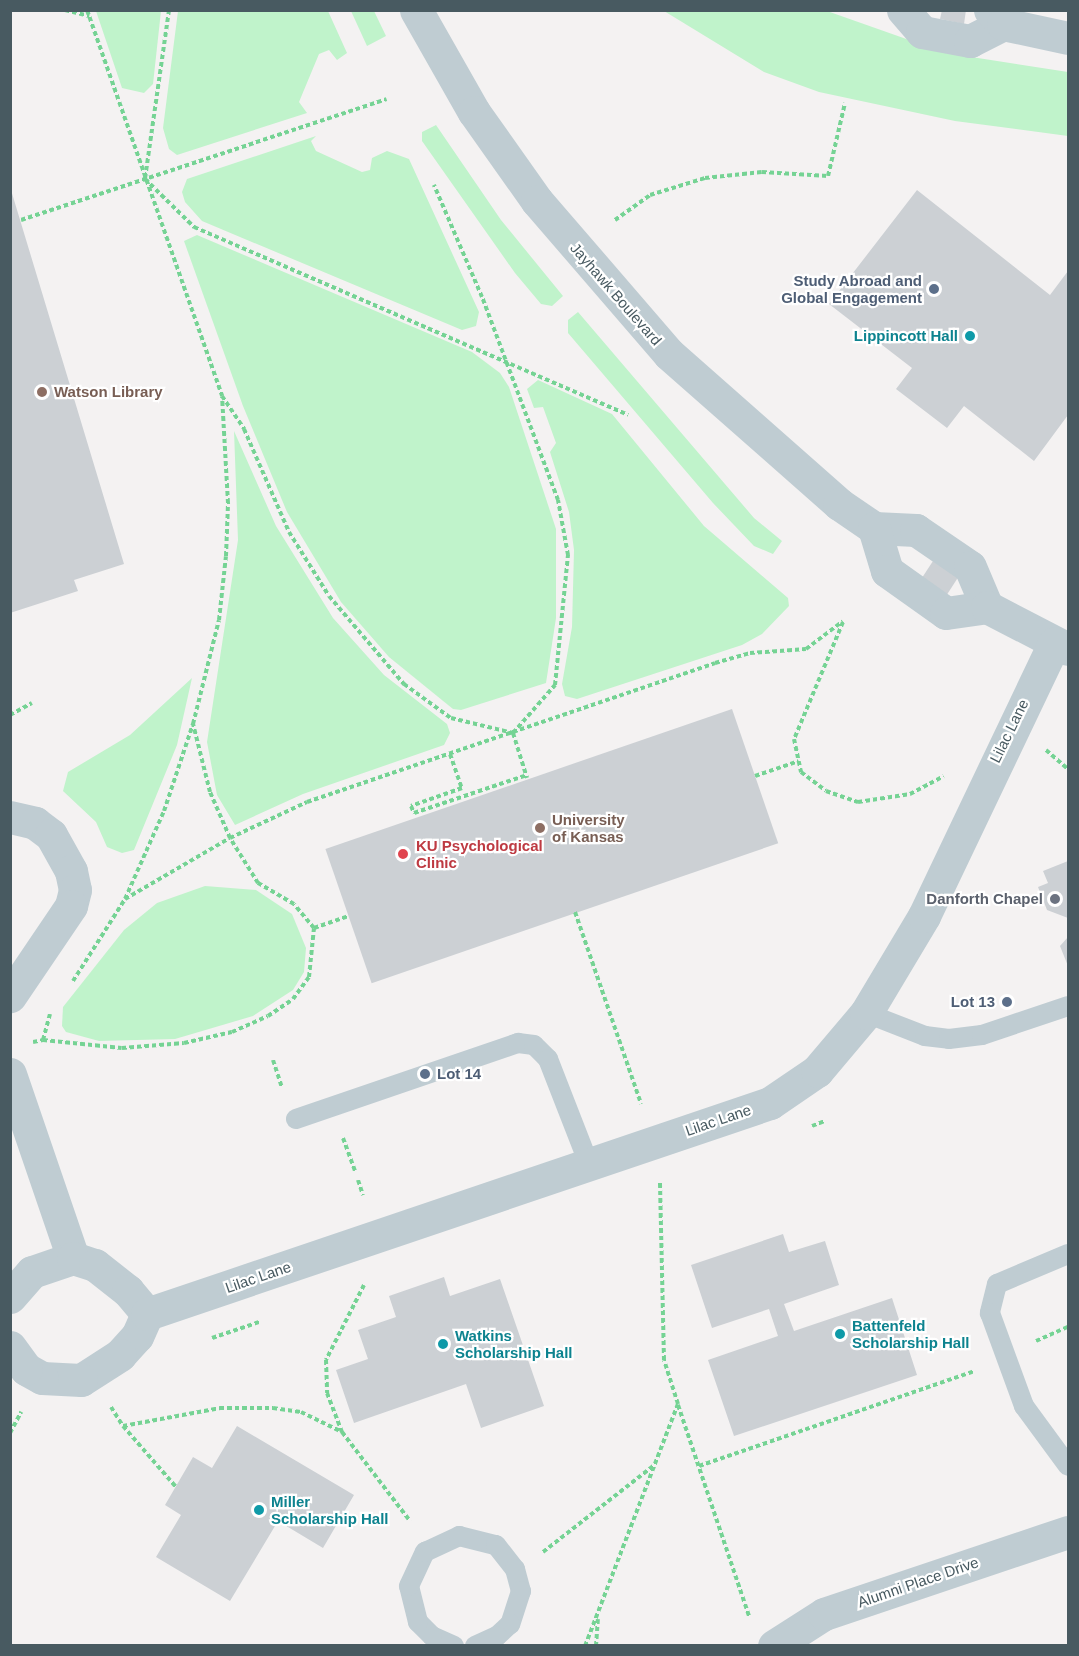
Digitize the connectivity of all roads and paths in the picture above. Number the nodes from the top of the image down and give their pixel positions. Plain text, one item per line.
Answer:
1 (65, 10) edge
2 (87, 10) edge
3 (169, 10) edge
4 (416, 10) edge
5 (903, 10) edge
6 (89, 16) junction
7 (996, 17) edge
8 (1064, 28) edge
9 (386, 99) dead end
10 (845, 103) dead end
11 (145, 179) junction
12 (434, 185) dead end
13 (21, 220) dead end
14 (615, 220) dead end
15 (506, 362) junction
16 (222, 396) junction
17 (628, 415) dead end
18 (874, 528) junction
19 (987, 607) junction
20 (1061, 646) edge
21 (32, 703) dead end
22 (10, 715) edge
23 (193, 724) junction
24 (513, 733) junction
25 (1042, 747) dead end
26 (450, 754) junction
27 (799, 761) junction
28 (1068, 769) edge
29 (954, 771) dead end
30 (755, 776) dead end
31 (10, 817) edge
32 (230, 838) junction
33 (125, 899) junction
34 (574, 912) dead end
35 (349, 916) dead end
36 (314, 928) junction
37 (67, 989) dead end
38 (10, 996) edge
39 (1068, 1006) edge
40 (54, 1008) dead end
41 (866, 1012) junction
42 (43, 1040) junction
43 (32, 1042) dead end
44 (273, 1060) dead end
45 (10, 1074) edge
46 (284, 1095) dead end
47 (296, 1119) dead end
48 (343, 1138) dead end
49 (657, 1141) junction
50 (589, 1164) junction
51 (355, 1171) dead end
52 (358, 1180) dead end
53 (363, 1195) dead end
54 (1068, 1254) edge
55 (73, 1258) junction
56 (364, 1285) dead end
57 (10, 1297) edge
58 (147, 1314) junction
59 (1068, 1327) edge
60 (12, 1352) edge
61 (1005, 1361) junction
62 (104, 1397) dead end
63 (678, 1404) junction
64 (123, 1426) junction
65 (342, 1432) junction
66 (654, 1466) junction
67 (699, 1466) junction
68 (1068, 1466) edge
69 (176, 1487) dead end
70 (1068, 1532) edge
71 (430, 1548) junction
72 (515, 1569) junction
73 (598, 1615) junction
74 (764, 1637) edge
75 (429, 1641) edge
76 (454, 1646) edge
77 (475, 1646) edge
78 (585, 1646) edge
79 (596, 1646) edge

1 - 6 path
2 - 6 path
3 - 11 path
4 - 18 street, Jayhawk Boulevard
5 - 7 street
6 - 11 path
7 - 8 street
9 - 11 path
10 - 14 path
11 - 13 path
11 - 15 path
11 - 16 path
12 - 15 path
15 - 17 path
15 - 24 path
16 - 23 path
16 - 24 path
18 - 19 street
18 - 19 street
19 - 20 street
20 - 41 street, Lilac Lane
21 - 22 path
23 - 32 path
23 - 33 path
24 - 26 path
24 - 26 path
24 - 27 path
25 - 28 path
26 - 32 path
27 - 29 path
27 - 30 path
31 - 38 street
32 - 33 path
32 - 36 path
33 - 37 path
34 - 49 path
35 - 36 path
36 - 42 path
39 - 41 lane
40 - 42 path
41 - 49 street, Lilac Lane
42 - 43 path
44 - 46 path
45 - 55 street
47 - 50 lane
48 - 51 path
49 - 50 street, Lilac Lane
49 - 63 path
50 - 58 street, Lilac Lane
52 - 53 path
54 - 61 lane
55 - 57 street
55 - 58 street
56 - 65 path
58 - 60 street
59 - 61 path
61 - 67 path
61 - 68 lane
62 - 64 path
63 - 66 path
63 - 67 path
64 - 65 path
64 - 69 path
65 - 71 path
66 - 72 path
66 - 73 path
67 - 74 path
70 - 74 street, Alumni Place Drive
71 - 72 lane
71 - 75 lane
72 - 77 lane
73 - 78 path
73 - 79 path
75 - 76 lane

